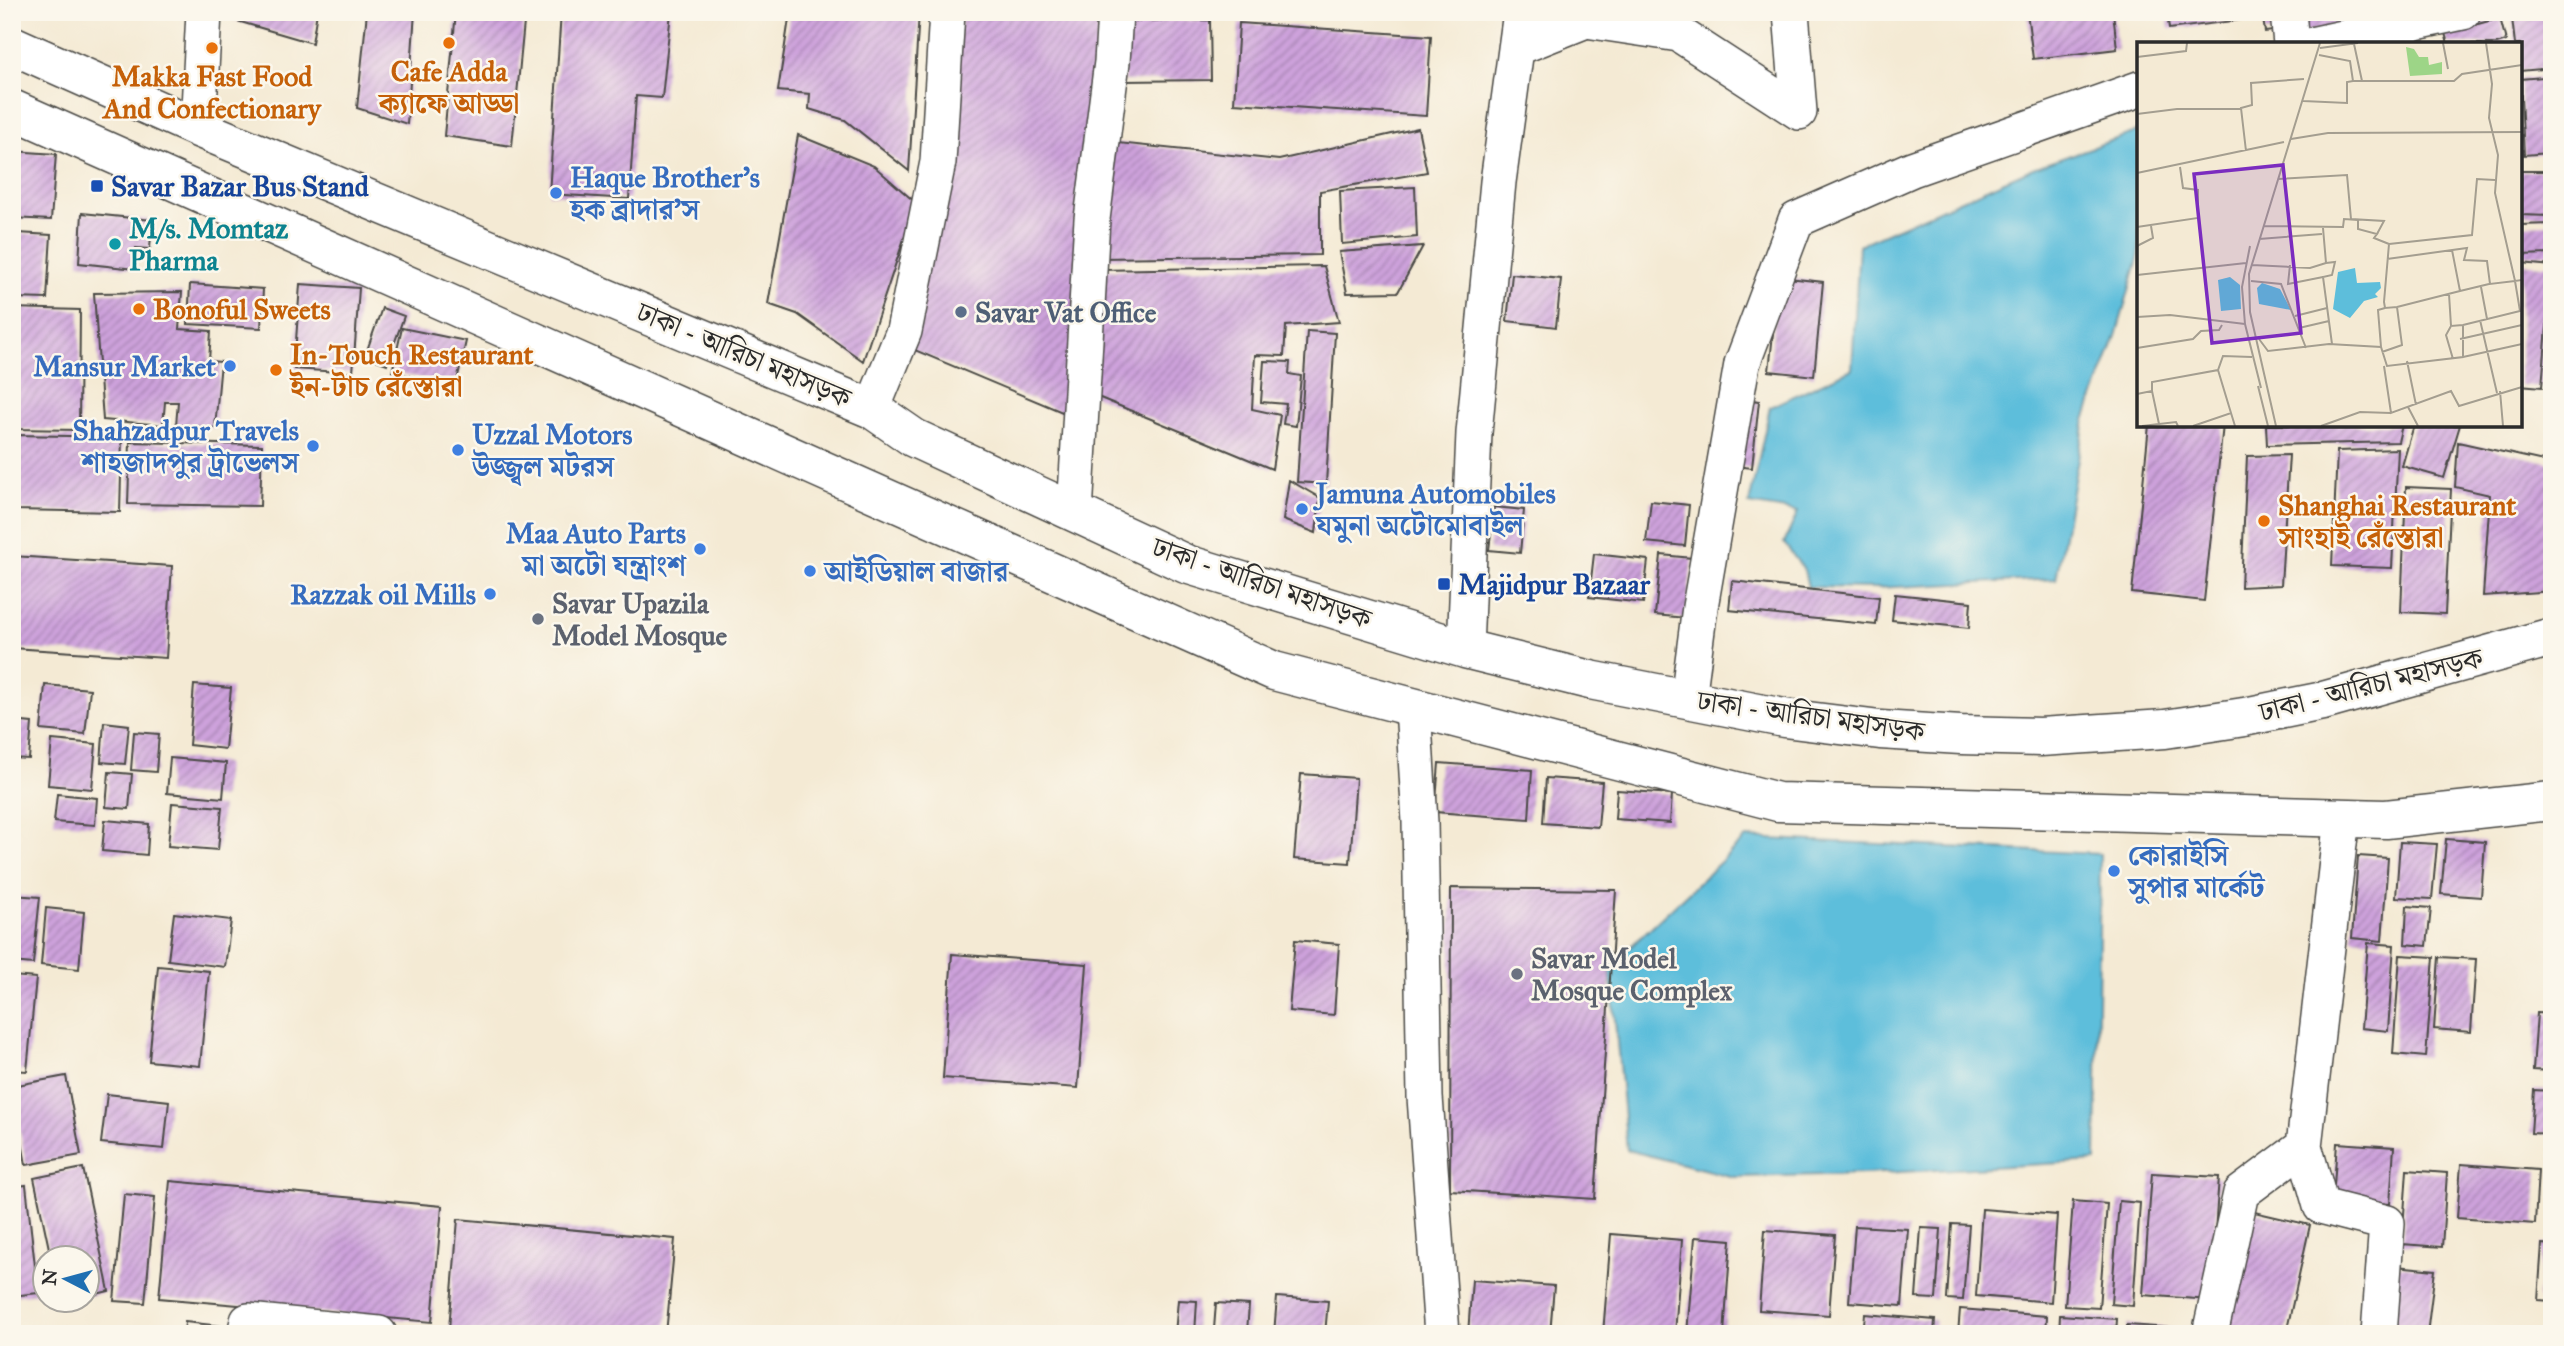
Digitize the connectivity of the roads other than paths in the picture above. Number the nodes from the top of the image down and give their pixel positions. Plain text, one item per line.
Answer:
1 (204, 12) edge
2 (947, 12) edge
3 (1115, 12) edge
4 (1521, 12) edge
5 (1791, 12) edge
6 (2288, 12) edge
7 (2463, 12) edge
8 (2291, 42) edge
9 (2324, 42) edge
10 (12, 45) edge
11 (1516, 48) junction
12 (2137, 90) edge
13 (12, 109) edge
14 (198, 128) junction
15 (872, 409) junction
16 (1075, 513) junction
17 (2552, 638) edge
18 (1465, 649) junction
19 (1688, 699) junction
20 (1413, 707) junction
21 (2552, 801) edge
22 (2342, 818) junction
23 (2304, 1146) junction
24 (245, 1334) edge
25 (379, 1334) edge
26 (1442, 1334) edge
27 (2210, 1334) edge
28 (2379, 1334) edge

1 - 14 street
2 - 15 street
3 - 16 street
4 - 11 street
5 - 11 street
6 - 8 street
7 - 9 street
10 - 14 highway, ঢাকা - আরিচা মহাসড়ক
11 - 18 street
12 - 19 street
13 - 20 highway
14 - 15 highway, ঢাকা - আরিচা মহাসড়ক
15 - 16 highway, ঢাকা - আরিচা মহাসড়ক
16 - 18 highway, ঢাকা - আরিচা মহাসড়ক
17 - 19 highway, ঢাকা - আরিচা মহাসড়ক
18 - 19 highway, ঢাকা - আরিচা মহাসড়ক
20 - 22 highway
20 - 26 street
21 - 22 highway
22 - 23 street
23 - 27 street
23 - 28 street
24 - 25 street

